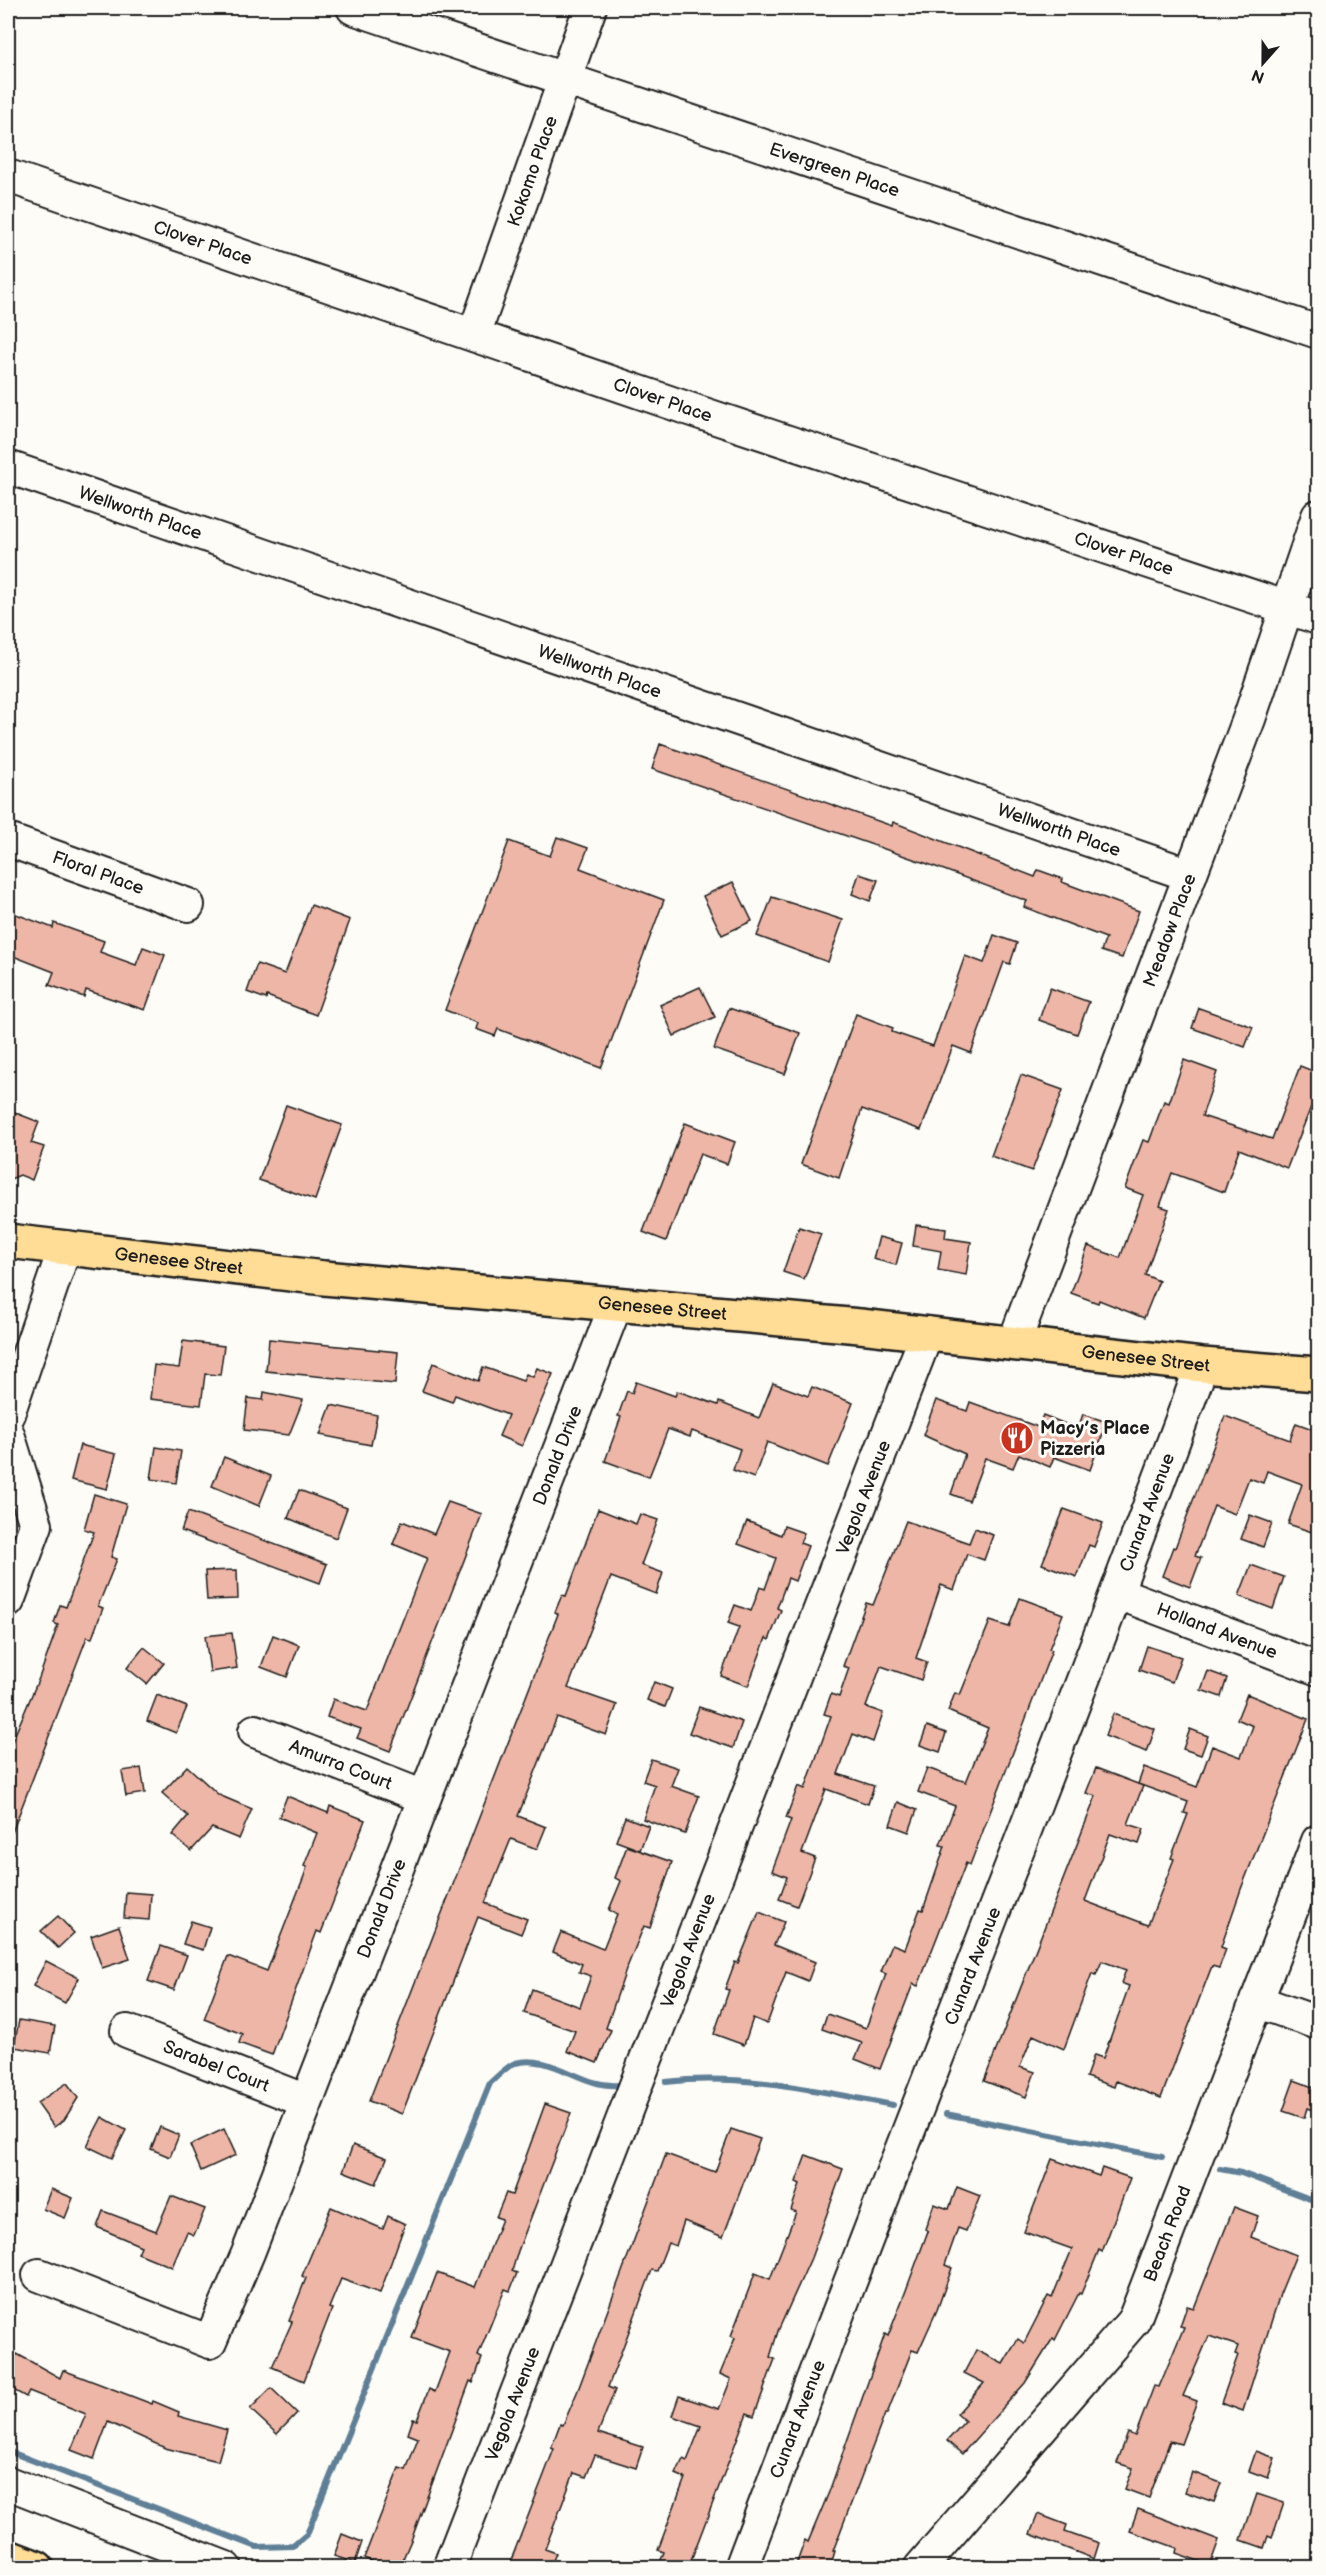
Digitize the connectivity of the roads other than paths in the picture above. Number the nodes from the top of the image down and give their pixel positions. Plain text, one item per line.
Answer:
1 (353, 8) edge
2 (590, 8) edge
3 (566, 79) junction
4 (8, 176) edge
5 (1318, 332) edge
6 (474, 335) junction
7 (8, 467) edge
8 (1318, 516) edge
9 (1287, 608) junction
10 (1318, 618) edge
11 (8, 840) edge
12 (1190, 875) junction
13 (188, 905) dead end
14 (8, 1241) edge
15 (65, 1247) junction
16 (616, 1304) junction
17 (927, 1334) junction
18 (1014, 1343) junction
19 (1202, 1365) junction
20 (1318, 1374) edge
21 (8, 1414) edge
22 (8, 1434) edge
23 (1118, 1593) junction
24 (8, 1601) edge
25 (1318, 1669) edge
26 (255, 1731) dead end
27 (424, 1797) junction
28 (1318, 1841) edge
29 (1256, 2001) junction
30 (1318, 2023) edge
31 (127, 2031) dead end
32 (306, 2101) junction
33 (39, 2275) dead end
34 (8, 2483) edge
35 (8, 2557) edge
36 (37, 2568) edge
37 (226, 2568) edge
38 (449, 2568) edge
39 (741, 2568) edge
40 (920, 2568) edge

1 - 3 street, Evergreen Place
2 - 3 street, Kokomo Place
3 - 5 street, Evergreen Place
3 - 6 street, Kokomo Place
4 - 6 street, Clover Place
6 - 9 street, Clover Place
7 - 12 street, Wellworth Place
8 - 9 street, Meadow Place
9 - 10 street, Clover Place
9 - 12 street, Meadow Place
11 - 13 street, Floral Place
12 - 18 street, Meadow Place
14 - 15 main road, Genesee Street
15 - 16 main road, Genesee Street
15 - 21 street
16 - 17 main road, Genesee Street
16 - 27 street, Donald Drive
17 - 18 main road, Genesee Street
17 - 38 street, Vegola Avenue
18 - 19 main road, Genesee Street
19 - 20 main road, Genesee Street
19 - 23 street, Cunard Avenue
22 - 24 street
23 - 25 street, Holland Avenue
23 - 39 street, Cunard Avenue
26 - 27 street, Amurra Court
27 - 32 street, Donald Drive
28 - 29 street, Beach Road
29 - 30 street
29 - 40 street, Beach Road
31 - 32 street, Sarabel Court
32 - 33 street, Donald Drive
34 - 37 street
35 - 36 main road

